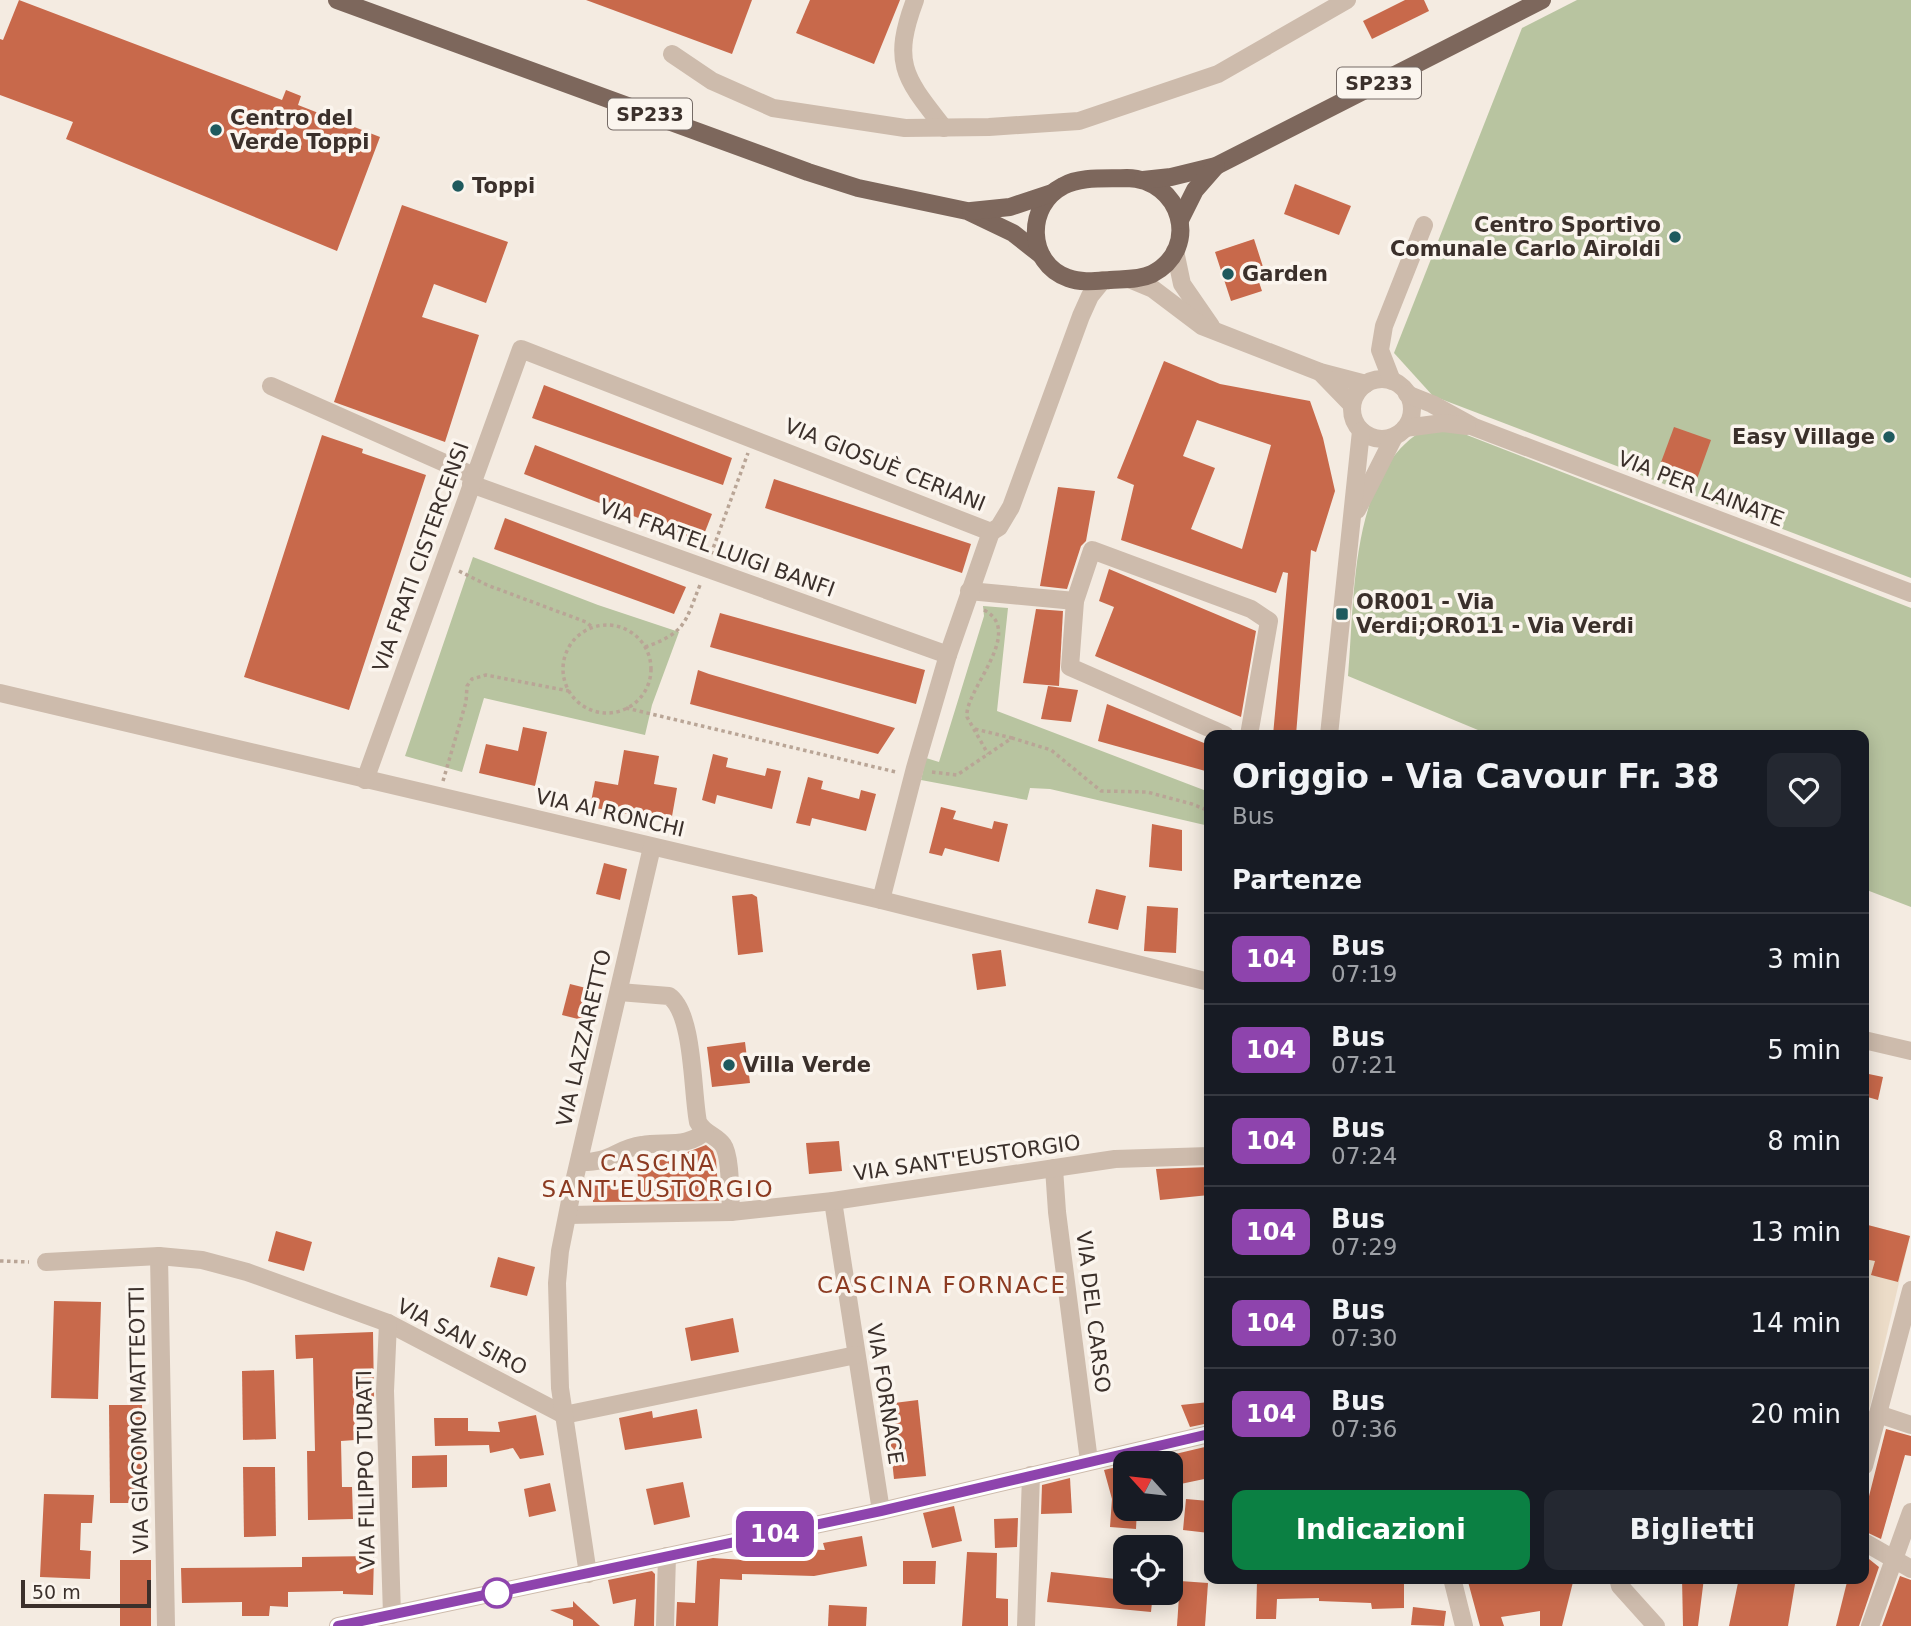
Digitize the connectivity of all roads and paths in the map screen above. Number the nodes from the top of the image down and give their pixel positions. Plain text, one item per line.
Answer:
1 (337, 0) edge
2 (915, 0) edge
3 (1347, 0) edge
4 (1542, 0) edge
5 (672, 54) dead end
6 (944, 128) junction
7 (1216, 166) junction
8 (1143, 180) junction
9 (1052, 193) junction
10 (967, 211) junction
11 (1180, 220) junction
12 (1424, 225) dead end
13 (1175, 250) junction
14 (1041, 255) junction
15 (1129, 279) junction
16 (1103, 280) junction
17 (1384, 326) junction
18 (1213, 329) junction
19 (521, 349) joint
20 (1320, 372) junction
21 (1392, 381) junction
22 (1368, 383) junction
23 (271, 386) dead end
24 (1407, 394) junction
25 (1352, 405) junction
26 (1474, 427) junction
27 (1361, 431) junction
28 (1399, 432) junction
29 (472, 480) junction
30 (1352, 519) junction
31 (991, 532) junction
32 (443, 563) junction
33 (1911, 593) edge
34 (966, 598) junction
35 (1075, 601) junction
36 (592, 627) junction
37 (948, 654) junction
38 (569, 691) junction
39 (0, 692) edge
40 (626, 708) junction
41 (973, 728) junction
42 (1214, 730) edge
43 (1250, 730) edge
44 (1330, 730) edge
45 (1012, 738) junction
46 (988, 754) junction
47 (915, 768) junction
48 (365, 780) junction
49 (439, 796) junction
50 (1204, 809) edge
51 (652, 847) junction
52 (881, 900) junction
53 (1204, 981) edge
54 (619, 992) junction
55 (1869, 1041) edge
56 (1911, 1051) edge
57 (705, 1131) junction
58 (1204, 1155) edge
59 (579, 1162) junction
60 (1054, 1168) junction
61 (833, 1201) junction
62 (731, 1212) junction
63 (568, 1214) junction
64 (159, 1256) junction
65 (0, 1261) edge
66 (47, 1262) joint
67 (1911, 1290) edge
68 (388, 1323) junction
69 (856, 1355) junction
70 (1878, 1414) junction
71 (564, 1415) junction
72 (1911, 1425) edge
73 (1204, 1435) edge
74 (1869, 1447) edge
75 (1089, 1461) junction
76 (1031, 1475) junction
77 (881, 1511) junction
78 (1911, 1512) edge
79 (1869, 1544) edge
80 (667, 1556) junction
81 (1895, 1557) junction
82 (1911, 1569) edge
83 (587, 1574) junction
84 (1454, 1584) edge
85 (1620, 1584) edge
86 (392, 1615) junction
87 (166, 1626) edge
88 (338, 1626) edge
89 (665, 1626) edge
90 (1026, 1626) edge
91 (1464, 1626) edge
92 (1656, 1626) edge
93 (1870, 1626) edge

1 - 10 main road, SP233
2 - 6 street
3 - 6 street
4 - 7 main road, SP233
5 - 6 street
7 - 8 main road, SP233
7 - 11 main road, SP233
8 - 9 main road, SP233
8 - 11 main road
9 - 10 main road, SP233
9 - 14 main road
10 - 14 main road, SP233
11 - 13 main road, SP233
12 - 17 street
13 - 15 main road, SP233
13 - 18 street
14 - 16 main road, SP233
15 - 16 main road, SP233
15 - 18 street
16 - 31 street
17 - 21 street
17 - 22 street
18 - 20 street
19 - 29 street, VIA FRATI CISTERCENSI
19 - 31 street, VIA GIOSUÈ CERIANI
20 - 22 street
20 - 25 street
21 - 22 street
21 - 24 street
22 - 25 street
23 - 29 street, VIA FRATEL LUIGI BANFI
24 - 26 street, VIA PER LAINATE
24 - 28 street
25 - 27 street
26 - 28 street, VIA PER LAINATE
26 - 33 street, VIA PER LAINATE
27 - 28 street
27 - 30 street
28 - 30 street
29 - 32 street, VIA FRATI CISTERCENSI
29 - 37 street, VIA FRATEL LUIGI BANFI
30 - 44 street
31 - 34 street, VIA GIOSUÈ CERIANI
32 - 36 path
32 - 48 street, VIA FRATI CISTERCENSI
34 - 35 street
34 - 37 street, VIA GIOSUÈ CERIANI
34 - 41 path
35 - 42 street
35 - 43 street
36 - 38 path
36 - 40 path
37 - 47 street, VIA GIOSUÈ CERIANI
38 - 40 path
38 - 49 path
39 - 48 street, VIA AI RONCHI
40 - 47 path
41 - 45 path
41 - 46 path
45 - 46 path
45 - 50 path
46 - 47 path
47 - 52 street, VIA GIOSUÈ CERIANI
48 - 49 street, VIA AI RONCHI
49 - 51 street, VIA AI RONCHI
51 - 52 street, VIA AI RONCHI
51 - 54 street, VIA LAZZARETTO
52 - 53 street, VIA AI RONCHI
54 - 57 street
54 - 59 street, VIA LAZZARETTO
55 - 56 street
57 - 59 street
57 - 62 street
58 - 60 street, VIA SANT'EUSTORGIO
59 - 63 street, VIA LAZZARETTO
60 - 61 street, VIA SANT'EUSTORGIO
60 - 75 street, VIA DEL CARSO
61 - 62 street, VIA SANT'EUSTORGIO
61 - 69 street, VIA FORNACE
62 - 63 street, VIA SANT'EUSTORGIO
63 - 71 street, VIA LAZZARETTO
64 - 66 street, VIA SAN SIRO
64 - 68 street, VIA SAN SIRO
64 - 87 street, VIA GIACOMO MATTEOTTI
65 - 66 path
67 - 70 street
68 - 71 street, VIA SAN SIRO
68 - 86 street, VIA FILIPPO TURATI
69 - 71 street
69 - 77 street, VIA FORNACE
70 - 72 street
70 - 74 street
71 - 83 street, VIA LAZZARETTO
73 - 75 street
75 - 76 street
76 - 77 street
76 - 90 street
77 - 80 street
78 - 81 street
79 - 81 street
80 - 83 street
80 - 89 street
81 - 82 street
81 - 93 street
83 - 86 street
84 - 91 street
85 - 92 street
86 - 88 street

